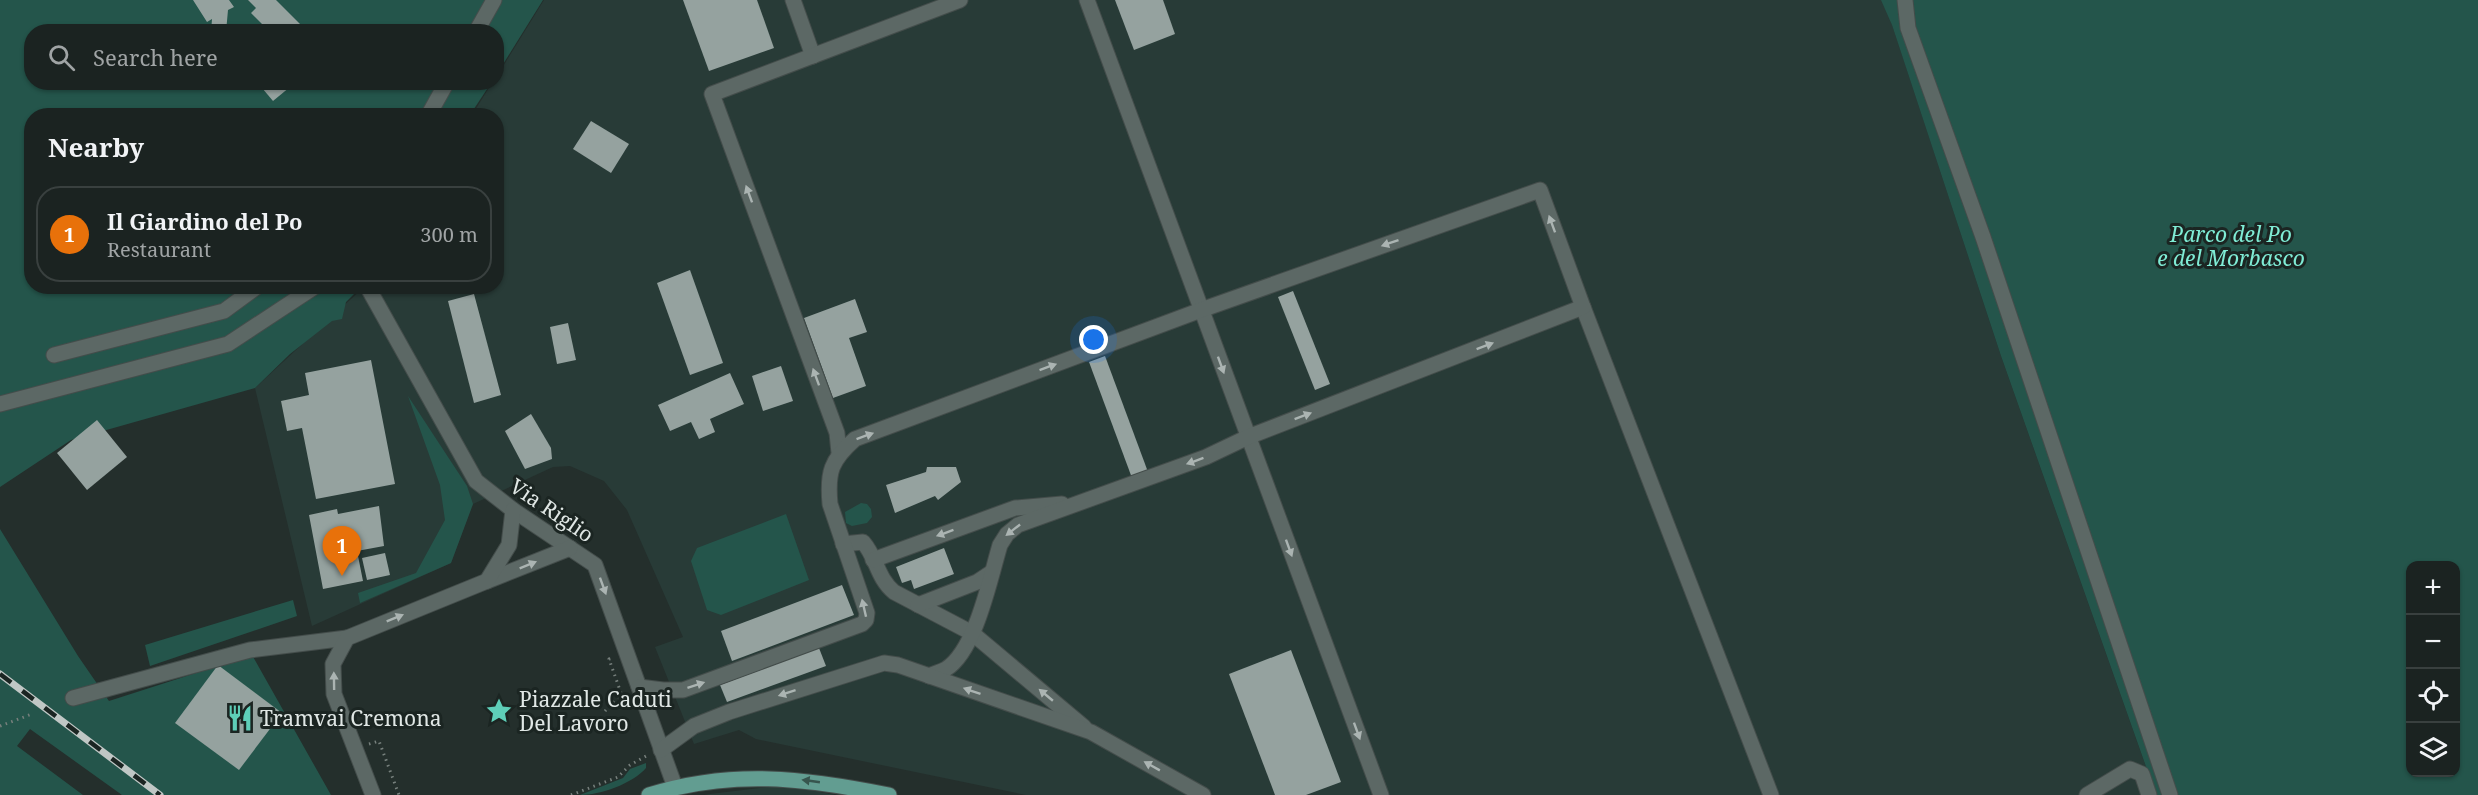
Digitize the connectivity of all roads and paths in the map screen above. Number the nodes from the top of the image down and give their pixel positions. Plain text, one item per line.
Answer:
1 (494, 0) edge
2 (793, 0) edge
3 (960, 0) edge
4 (1087, 0) edge
5 (1905, 0) edge
6 (480, 24) edge
7 (813, 56) junction
8 (443, 90) edge
9 (432, 108) edge
10 (247, 294) edge
11 (304, 294) edge
12 (371, 294) edge
13 (1583, 307) junction
14 (1201, 310) junction
15 (54, 355) dead end
16 (0, 404) edge
17 (1248, 437) junction
18 (839, 453) junction
19 (1083, 503) junction
20 (513, 510) junction
21 (843, 544) junction
22 (570, 548) junction
23 (873, 560) junction
24 (992, 572) junction
25 (487, 581) junction
26 (918, 605) junction
27 (972, 633) junction
28 (347, 638) junction
29 (627, 653) junction
30 (929, 676) junction
31 (639, 687) junction
32 (73, 698) dead end
33 (605, 711) dead end
34 (32, 714) dead end
35 (0, 726) edge
36 (1091, 732) junction
37 (356, 749) junction
38 (662, 750) junction
39 (675, 787) junction
40 (373, 795) edge
41 (399, 795) edge
42 (571, 795) edge
43 (649, 795) edge
44 (889, 795) edge
45 (1203, 795) edge
46 (1381, 795) edge
47 (1771, 795) edge
48 (2087, 795) edge
49 (2149, 795) edge
50 (2170, 795) edge

1 - 6 street
2 - 7 street
3 - 7 street
4 - 14 street
5 - 50 street
18 -> 7 street
8 - 9 street
10 - 15 street
11 - 16 street
12 - 20 street, Via Riglio
13 -> 14 street
17 -> 13 street
13 - 47 street
14 -> 17 street
18 -> 14 street
17 -> 19 street
17 -> 46 street
18 - 21 street
19 -> 23 street
19 -> 24 street
20 - 22 street, Via Riglio
20 - 25 street
21 - 23 street
31 -> 21 street
25 -> 22 street
22 -> 29 street, Via Riglio
23 - 26 street
24 - 26 street
24 - 27 street
28 -> 25 street
26 - 27 street
27 - 30 street
36 -> 27 street
28 - 32 street
37 -> 28 street
29 - 31 street, Via Riglio
29 - 33 path
36 -> 30 street
30 -> 38 street
31 - 38 street, Via Riglio
34 - 35 path
45 -> 36 street
37 - 40 street
37 - 41 path
38 - 39 street, Via Riglio
38 - 42 path
39 - 43 main road
44 -> 39 main road
48 - 49 street

